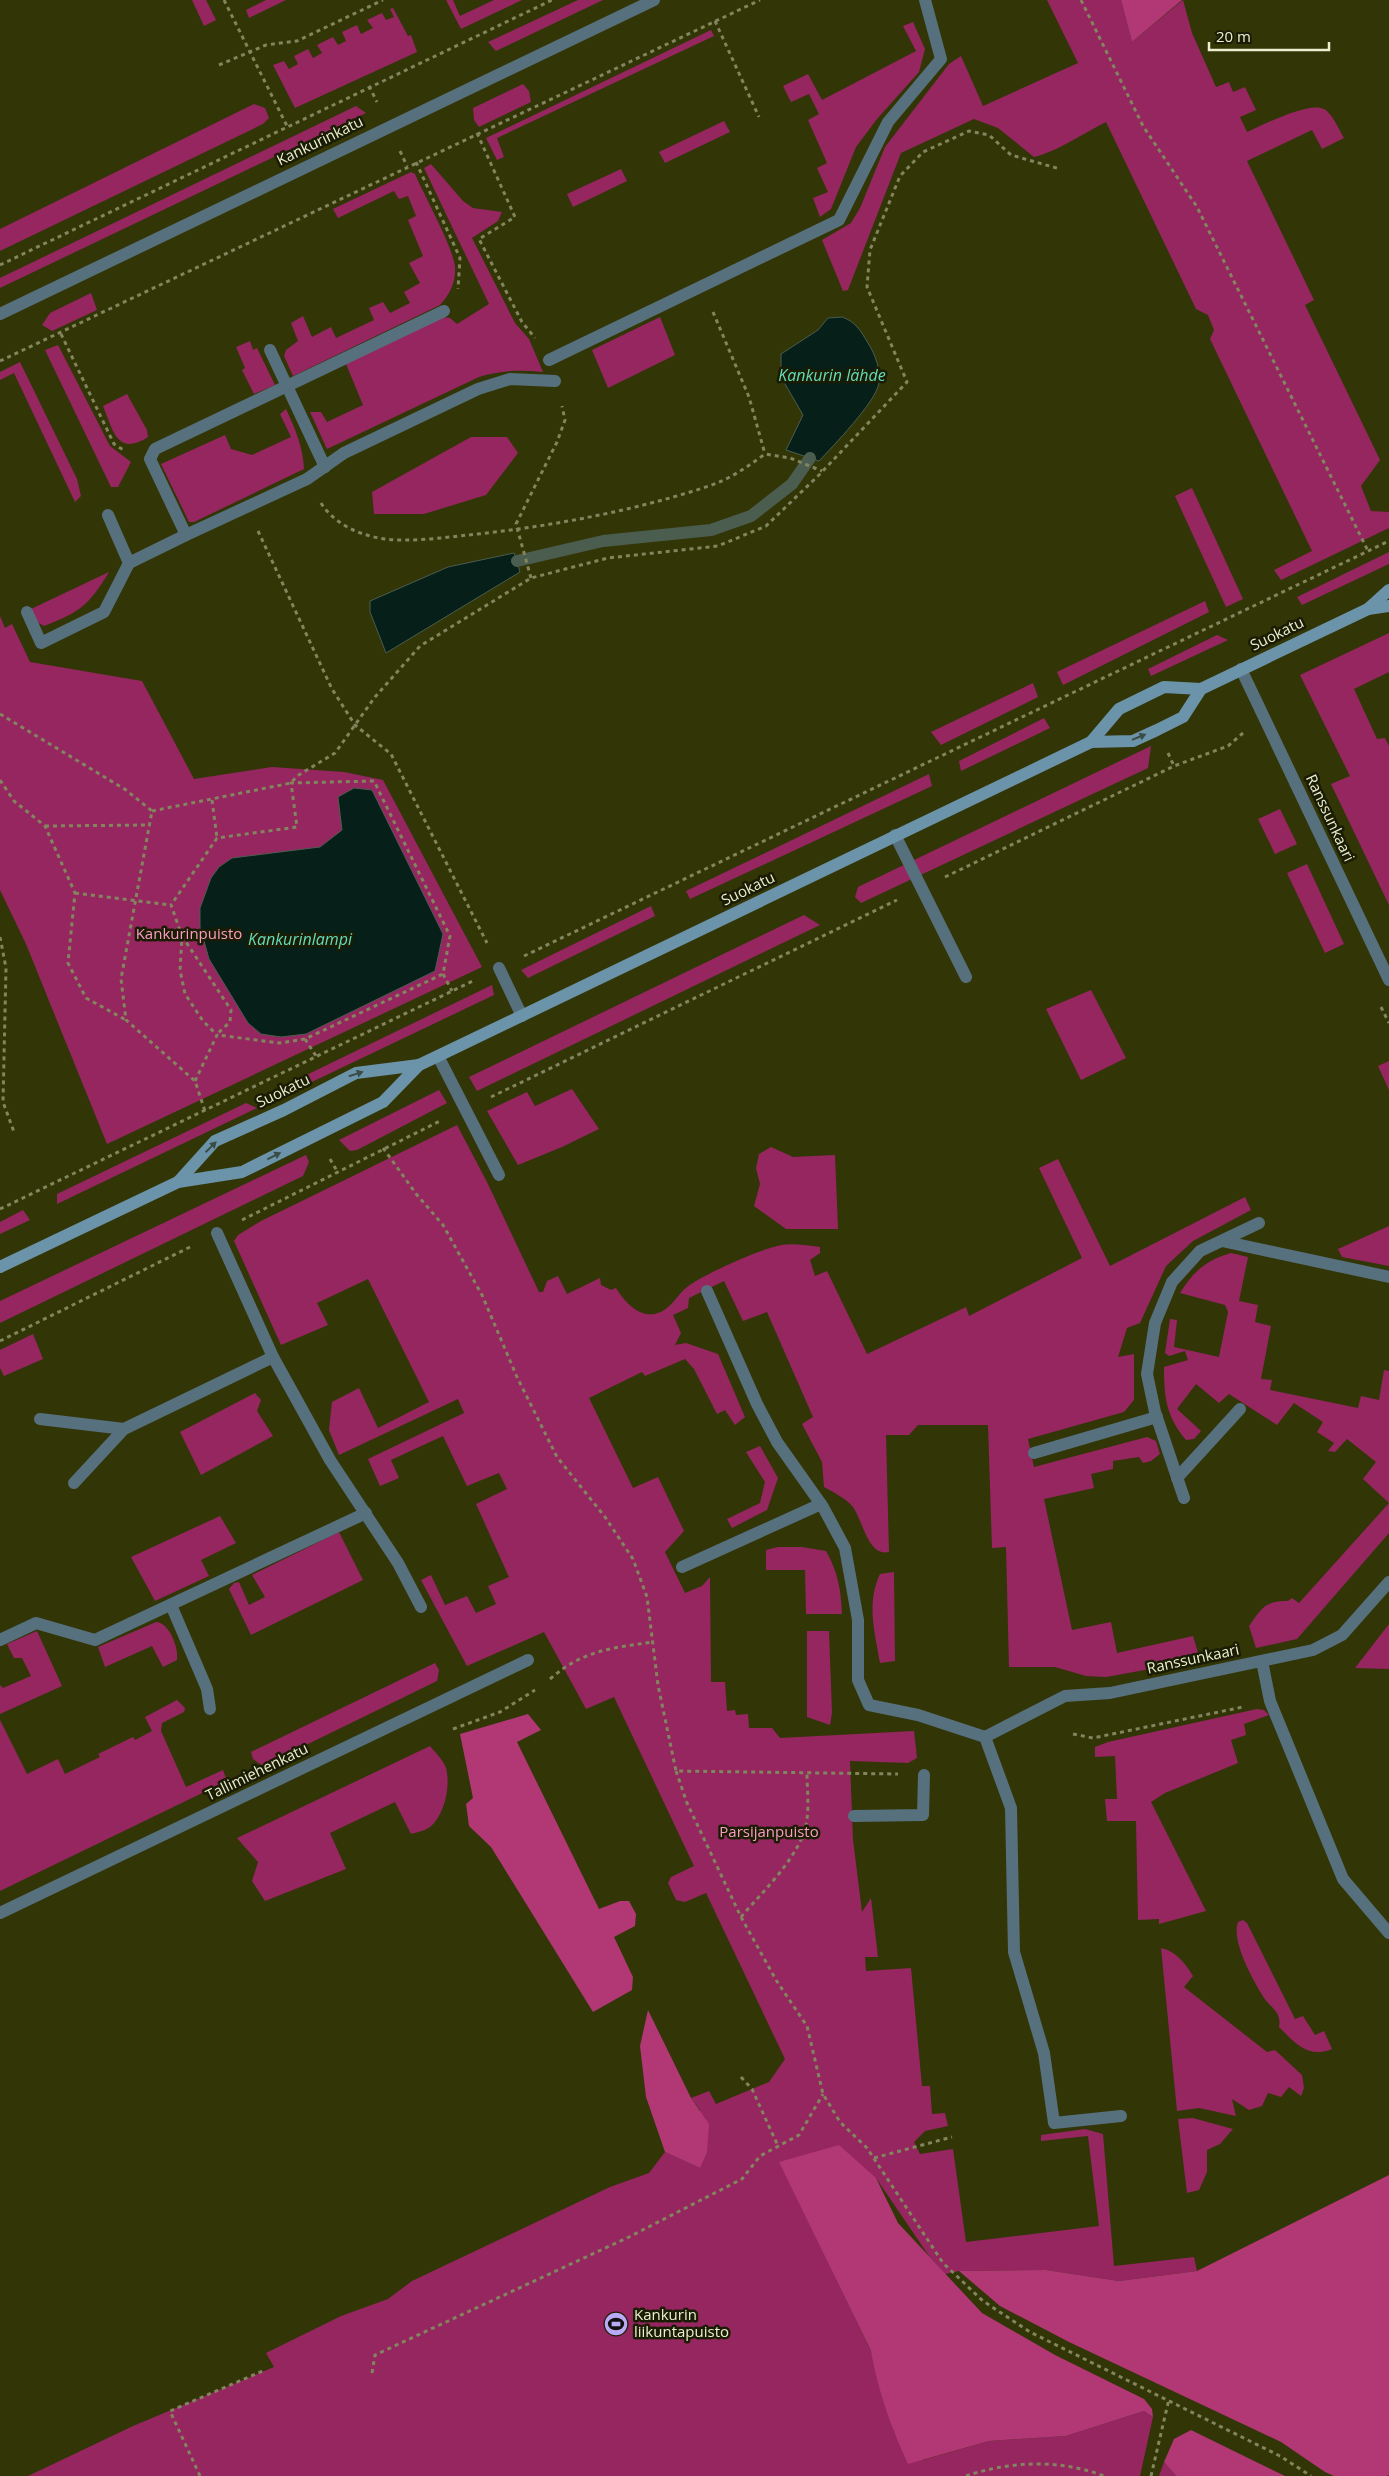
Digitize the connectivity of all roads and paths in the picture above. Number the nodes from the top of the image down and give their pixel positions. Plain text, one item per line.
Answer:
1 (224, 0) edge
2 (383, 0) edge
3 (552, 0) edge
4 (654, 0) edge
5 (760, 0) edge
6 (925, 0) edge
7 (1081, 0) edge
8 (715, 21) junction
9 (251, 52) junction
10 (219, 65) dead end
11 (759, 118) dead end
12 (287, 126) junction
13 (477, 133) junction
14 (416, 162) junction
15 (1060, 169) dead end
16 (0, 265) edge
17 (495, 269) dead end
18 (444, 311) joint
19 (0, 314) edge
20 (721, 329) dead end
21 (61, 334) junction
22 (270, 350) dead end
23 (549, 360) dead end
24 (0, 361) edge
25 (555, 381) dead end
26 (287, 386) junction
27 (765, 454) junction
28 (150, 458) junction
29 (324, 467) junction
30 (822, 471) junction
31 (306, 479) junction
32 (247, 507) junction
33 (108, 515) dead end
34 (186, 536) junction
35 (520, 540) dead end
36 (1389, 542) edge
37 (1368, 551) junction
38 (128, 563) junction
39 (532, 578) junction
40 (1389, 590) edge
41 (1389, 606) edge
42 (1368, 609) junction
43 (27, 612) dead end
44 (1241, 669) junction
45 (1201, 689) junction
46 (0, 714) edge
47 (1265, 719) junction
48 (355, 725) junction
49 (1091, 742) junction
50 (0, 780) edge
51 (291, 784) junction
52 (212, 800) junction
53 (152, 811) junction
54 (150, 825) junction
55 (45, 826) junction
56 (895, 835) junction
57 (217, 838) junction
58 (922, 888) junction
59 (75, 893) junction
60 (135, 902) junction
61 (171, 905) junction
62 (182, 936) junction
63 (0, 937) edge
64 (499, 968) junction
65 (443, 974) junction
66 (966, 977) dead end
67 (1389, 980) edge
68 (452, 991) junction
69 (522, 1016) junction
70 (126, 1020) junction
71 (217, 1035) junction
72 (305, 1039) junction
73 (316, 1056) junction
74 (438, 1056) junction
75 (419, 1066) junction
76 (195, 1081) junction
77 (466, 1108) junction
78 (205, 1111) junction
79 (14, 1132) dead end
80 (383, 1148) junction
81 (499, 1175) dead end
82 (178, 1182) junction
83 (0, 1209) edge
84 (1259, 1223) dead end
85 (217, 1233) junction
86 (1222, 1241) junction
87 (0, 1267) edge
88 (1389, 1277) edge
89 (707, 1291) dead end
90 (0, 1341) edge
91 (274, 1357) junction
92 (1240, 1409) dead end
93 (1157, 1417) junction
94 (40, 1419) dead end
95 (124, 1429) junction
96 (1034, 1453) dead end
97 (1177, 1478) junction
98 (74, 1483) dead end
99 (1184, 1498) dead end
100 (821, 1504) junction
101 (366, 1513) junction
102 (682, 1567) dead end
103 (1389, 1582) edge
104 (171, 1605) junction
105 (421, 1607) dead end
106 (0, 1640) edge
107 (528, 1660) dead end
108 (1262, 1661) junction
109 (1270, 1701) junction
110 (210, 1709) dead end
111 (1073, 1734) dead end
112 (985, 1737) junction
113 (676, 1771) junction
114 (807, 1773) junction
115 (924, 1775) joint
116 (854, 1816) dead end
117 (0, 1913) edge
118 (741, 1917) junction
119 (1389, 1933) edge
120 (741, 2077) dead end
121 (823, 2094) junction
122 (1121, 2116) dead end
123 (952, 2137) dead end
124 (778, 2146) junction
125 (874, 2158) junction
126 (265, 2370) dead end
127 (372, 2373) dead end
128 (1168, 2399) junction
129 (200, 2476) edge
130 (966, 2476) edge
131 (1104, 2476) edge
132 (1151, 2476) edge
133 (1311, 2476) edge

1 - 9 path
2 - 9 path
3 - 12 path
4 - 19 street, Kankurinkatu
5 - 8 path
6 - 23 street
7 - 37 path
8 - 11 path
8 - 13 path
9 - 10 path
9 - 12 path
12 - 16 path
13 - 14 path
13 - 17 path
14 - 18 path
14 - 21 path
15 - 30 path
18 - 26 street
20 - 27 path
21 - 24 path
21 - 28 path
22 - 26 street
25 - 29 street
26 - 28 street
26 - 29 street
27 - 30 path
27 - 31 path
28 - 34 street
29 - 31 street
30 - 39 path
31 - 32 street
32 - 34 street
32 - 48 path
33 - 38 street
34 - 38 street
35 - 39 path
36 - 37 path
37 - 64 path
38 - 43 street
39 - 48 path
40 - 42 street, Suokatu
41 - 42 street, Suokatu
42 - 44 street, Suokatu
44 - 45 street, Suokatu
44 - 47 street, Ranssunkaari
45 - 49 street, Suokatu
49 -> 45 street, Suokatu
46 - 53 path
47 - 58 path
47 - 67 street, Ranssunkaari
48 - 51 path
48 - 64 path
49 - 56 street, Suokatu
50 - 55 path
51 - 52 path
51 - 57 path
51 - 65 path
52 - 53 path
52 - 57 path
53 - 54 path
54 - 55 path
54 - 60 path
55 - 59 path
56 - 58 street
56 - 69 street, Suokatu
57 - 61 path
58 - 66 street
58 - 77 path
59 - 60 path
59 - 70 path
60 - 61 path
60 - 70 path
61 - 62 path
62 - 71 path
62 - 71 path
63 - 79 path
64 - 68 path
64 - 69 street
65 - 68 path
65 - 72 path
68 - 73 path
69 - 74 street, Suokatu
70 - 76 path
71 - 72 path
71 - 76 path
72 - 73 path
73 - 78 path
74 - 75 street, Suokatu
74 - 77 street
82 -> 75 street, Suokatu
82 -> 75 street, Suokatu
76 - 78 path
77 - 80 path
77 - 81 street
78 - 83 path
80 - 85 path
80 - 113 path
82 - 87 street, Suokatu
84 - 86 street
85 - 90 path
85 - 91 street
86 - 88 street
86 - 93 street
89 - 100 street
91 - 95 street
91 - 101 street
92 - 97 street
93 - 96 street
93 - 97 street
94 - 95 street
95 - 98 street
97 - 99 street
100 - 102 street
100 - 112 street
101 - 104 street
101 - 105 street
103 - 108 street, Ranssunkaari
104 - 106 street
104 - 110 street
107 - 117 street, Tallimiehenkatu
108 - 109 street
108 - 112 street, Ranssunkaari
109 - 111 path
109 - 119 street
112 - 122 street
113 - 114 path
113 - 118 path
114 - 115 path
114 - 118 path
115 - 116 street
118 - 121 path
120 - 124 path
121 - 124 path
121 - 125 path
123 - 125 path
124 - 127 path
125 - 128 path
126 - 129 path
128 - 132 path
128 - 133 path
130 - 131 path

